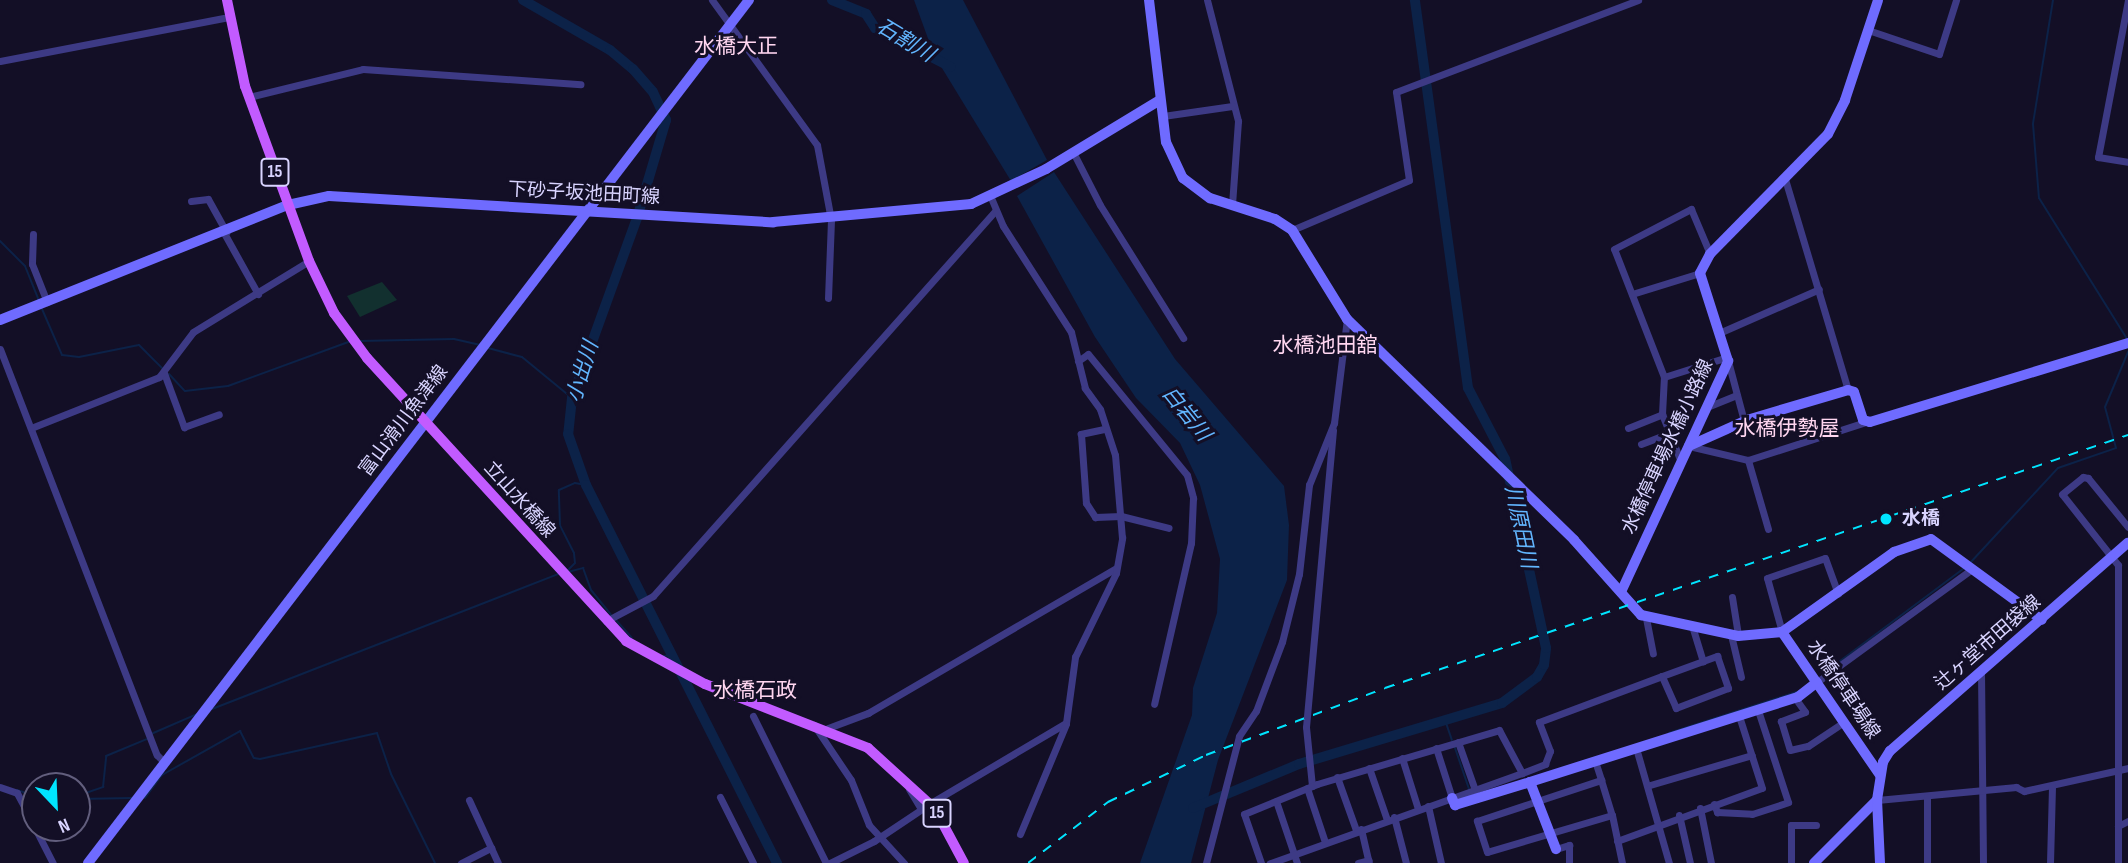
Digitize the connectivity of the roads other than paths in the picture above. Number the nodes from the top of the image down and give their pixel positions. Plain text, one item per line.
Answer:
1 (227, 0) edge
2 (712, 0) edge
3 (749, 0) edge
4 (1149, 0) edge
5 (1207, 0) edge
6 (1638, 0) edge
7 (1878, 0) edge
8 (1956, 0) edge
9 (2128, 1) edge
10 (229, 18) junction
11 (732, 24) junction
12 (1868, 30) junction
13 (0, 61) edge
14 (580, 84) dead end
15 (249, 97) junction
16 (1160, 100) junction
17 (1232, 106) junction
18 (1163, 116) junction
19 (1072, 153) junction
20 (2128, 162) edge
21 (1786, 179) junction
22 (993, 198) junction
23 (191, 201) dead end
24 (1232, 204) junction
25 (288, 205) junction
26 (996, 210) junction
27 (586, 212) junction
28 (831, 220) junction
29 (1292, 230) junction
30 (225, 233) junction
31 (33, 234) dead end
32 (1710, 254) junction
33 (309, 261) junction
34 (1700, 273) junction
35 (1819, 289) junction
36 (258, 294) junction
37 (1632, 294) junction
38 (828, 298) dead end
39 (47, 302) junction
40 (1347, 319) junction
41 (0, 320) edge
42 (1719, 333) junction
43 (1183, 338) dead end
44 (2128, 343) edge
45 (0, 349) edge
46 (1728, 359) junction
47 (1078, 361) junction
48 (164, 373) junction
49 (1664, 377) junction
50 (1848, 390) junction
51 (1737, 395) junction
52 (1706, 408) junction
53 (219, 414) dead end
54 (1662, 414) junction
55 (1744, 421) junction
56 (1866, 422) junction
57 (425, 423) junction
58 (1334, 423) junction
59 (31, 428) junction
60 (1628, 428) dead end
61 (1104, 429) junction
62 (1670, 433) junction
63 (1641, 444) dead end
64 (1689, 446) junction
65 (1748, 460) junction
66 (1681, 462) junction
67 (1121, 516) junction
68 (2128, 527) edge
69 (1169, 528) dead end
70 (1768, 529) dead end
71 (2128, 543) edge
72 (2113, 559) junction
73 (1116, 568) junction
74 (1972, 569) junction
75 (1621, 592) junction
76 (1838, 595) junction
77 (1732, 597) dead end
78 (1646, 618) junction
79 (2042, 620) junction
80 (606, 621) junction
81 (1693, 629) junction
82 (1782, 632) junction
83 (1734, 636) junction
84 (1653, 653) dead end
85 (1703, 661) junction
86 (1981, 671) junction
87 (1662, 676) junction
88 (1741, 677) dead end
89 (1817, 682) junction
90 (1795, 698) junction
91 (2119, 700) junction
92 (2128, 700) edge
93 (1154, 704) dead end
94 (1758, 710) junction
95 (753, 716) dead end
96 (1739, 716) junction
97 (1844, 722) junction
98 (1066, 723) junction
99 (814, 724) junction
100 (828, 728) junction
101 (1458, 742) junction
102 (1436, 748) junction
103 (1636, 748) junction
104 (1752, 755) junction
105 (1402, 758) junction
106 (1595, 761) junction
107 (165, 762) junction
108 (1369, 768) junction
109 (2128, 768) edge
110 (2118, 770) junction
111 (899, 771) junction
112 (1522, 773) junction
113 (1880, 775) junction
114 (1338, 778) junction
115 (1601, 780) junction
116 (1530, 782) junction
117 (1650, 785) junction
118 (2052, 786) junction
119 (0, 787) edge
120 (1309, 787) junction
121 (1475, 790) junction
122 (1984, 793) junction
123 (720, 797) dead end
124 (1927, 797) junction
125 (1452, 798) junction
126 (469, 800) dead end
127 (1877, 800) junction
128 (21, 801) edge
129 (934, 801) dead end
130 (1276, 801) junction
131 (1537, 801) junction
132 (1714, 804) junction
133 (1427, 806) junction
134 (1700, 808) junction
135 (1418, 809) junction
136 (1612, 815) junction
137 (1679, 815) junction
138 (1391, 819) junction
139 (2128, 821) edge
140 (1660, 822) junction
141 (1816, 825) dead end
142 (2118, 826) junction
143 (1359, 830) junction
144 (1550, 833) junction
145 (1020, 834) dead end
146 (878, 838) junction
147 (1617, 841) junction
148 (42, 842) edge
149 (1325, 842) junction
150 (491, 848) junction
151 (1556, 849) joint
152 (1294, 852) junction
153 (1369, 862) edge
154 (53, 863) edge
155 (88, 863) edge
156 (461, 863) edge
157 (498, 863) edge
158 (752, 863) edge
159 (828, 863) edge
160 (904, 863) edge
161 (964, 863) edge
162 (1206, 863) edge
163 (1261, 863) edge
164 (1270, 863) edge
165 (1297, 863) edge
166 (1358, 863) edge
167 (1406, 863) edge
168 (1441, 863) edge
169 (1569, 863) edge
170 (1622, 863) edge
171 (1668, 863) edge
172 (1690, 863) edge
173 (1711, 863) edge
174 (1791, 863) edge
175 (1814, 863) edge
176 (1880, 863) edge
177 (1927, 863) edge
178 (1983, 863) edge
179 (2050, 863) edge
180 (2118, 863) edge

1 - 10 main road, 立山水橋線 / 15
2 - 11 street
3 - 11 main road, 富山滑川魚津線
4 - 16 main road
5 - 17 street
6 - 29 street
7 - 12 main road
8 - 12 street
9 - 20 street
10 - 13 street
10 - 15 main road, 立山水橋線 / 15
11 - 27 main road, 富山滑川魚津線
11 - 28 street
12 - 21 main road
14 - 15 street
15 - 25 main road, 立山水橋線 / 15
16 - 18 main road
16 - 19 main road, 下砂子坂池田町線
17 - 18 street
17 - 24 street
18 - 24 main road
19 - 22 main road, 下砂子坂池田町線
19 - 43 street
21 - 32 main road
21 - 35 street
22 - 26 street
22 - 28 main road, 下砂子坂池田町線
23 - 30 street
24 - 29 main road
25 - 27 main road, 下砂子坂池田町線
25 - 30 main road, 下砂子坂池田町線
25 - 33 main road, 立山水橋線 / 15
26 - 47 street
26 - 80 street
27 - 28 main road, 下砂子坂池田町線
27 - 57 main road, 富山滑川魚津線
28 - 38 street
29 - 40 main road
30 - 36 street
30 - 39 main road, 下砂子坂池田町線
31 - 39 street
32 - 34 main road
32 - 37 street
33 - 36 street
33 - 57 main road, 立山水橋線 / 15
34 - 37 street
34 - 42 main road, 水橋停車場水橋小路線
35 - 42 street
35 - 50 street
36 - 48 street
37 - 49 street
39 - 41 main road, 下砂子坂池田町線
40 - 58 street
40 - 75 main road
42 - 46 main road, 水橋停車場水橋小路線
44 - 56 main road
45 - 59 street
46 - 49 street
46 - 51 street
46 - 52 main road, 水橋停車場水橋小路線
47 - 61 street
47 - 93 street
48 - 53 street
48 - 59 street
49 - 54 street
50 - 55 main road
50 - 56 main road
51 - 52 street
51 - 55 street
52 - 64 main road, 水橋停車場水橋小路線
54 - 60 street
54 - 62 street
55 - 64 main road
56 - 65 street
57 - 80 main road, 立山水橋線 / 15
57 - 107 main road, 富山滑川魚津線
58 - 120 street
58 - 162 street
59 - 107 street
61 - 67 street
61 - 67 street
62 - 63 street
62 - 66 street
64 - 65 street
64 - 66 main road, 水橋停車場水橋小路線
65 - 70 street
66 - 75 main road, 水橋停車場水橋小路線
67 - 69 street
67 - 73 street
68 - 72 street
71 - 72 main road, 辻ヶ堂市田袋線
72 - 79 main road, 辻ヶ堂市田袋線
72 - 91 street
73 - 98 street
73 - 100 street
74 - 76 main road, 水橋停車場線
74 - 79 main road
74 - 89 street
75 - 78 main road
76 - 82 main road, 水橋停車場線
76 - 82 street
77 - 83 street
78 - 81 main road
78 - 84 street
79 - 86 main road, 辻ヶ堂市田袋線
80 - 99 main road, 立山水橋線 / 15
81 - 83 main road
81 - 85 street
82 - 83 main road
82 - 89 main road, 水橋停車場線
83 - 88 street
85 - 87 street
85 - 87 street
86 - 113 main road, 辻ヶ堂市田袋線
86 - 122 street
87 - 112 street
89 - 90 main road
89 - 97 main road, 水橋停車場線
90 - 94 main road
90 - 97 street
91 - 92 street
91 - 110 street
94 - 96 main road
94 - 132 street
95 - 159 street
96 - 103 main road
96 - 104 street
97 - 113 main road, 水橋停車場線
98 - 129 street
98 - 145 street
99 - 100 main road, 立山水橋線 / 15
99 - 146 street
100 - 111 main road, 立山水橋線 / 15
101 - 102 street
101 - 112 street
101 - 121 street
102 - 105 street
102 - 125 street
103 - 106 main road
103 - 117 street
104 - 117 street
104 - 132 street
105 - 108 street
105 - 135 street
106 - 115 street
106 - 116 main road
107 - 155 main road, 富山滑川魚津線
108 - 114 street
108 - 138 street
109 - 110 street
110 - 118 street
110 - 142 street
111 - 146 street
111 - 161 main road, 立山水橋線 / 15
112 - 121 street
113 - 127 main road
114 - 120 street
114 - 143 street
115 - 131 street
115 - 136 street
116 - 125 main road
116 - 131 main road
117 - 140 street
118 - 122 street
118 - 179 street
119 - 128 street
120 - 130 street
120 - 149 street
121 - 125 street
122 - 124 street
122 - 178 street
123 - 158 street
124 - 127 street
124 - 177 street
125 - 133 street
126 - 150 street
127 - 175 main road
127 - 176 main road
130 - 152 street
130 - 163 street
131 - 144 main road
131 - 144 street
132 - 134 street
133 - 135 street
133 - 168 street
134 - 137 street
134 - 173 street
135 - 138 street
136 - 144 street
136 - 147 street
137 - 140 street
137 - 172 street
138 - 143 street
138 - 167 street
139 - 142 street
140 - 147 street
140 - 171 street
141 - 174 street
142 - 180 street
143 - 149 street
143 - 153 street
144 - 151 main road
146 - 159 street
146 - 160 street
147 - 170 street
148 - 154 street
149 - 152 street
150 - 156 street
150 - 157 street
151 - 169 street
152 - 164 street
152 - 165 street
153 - 166 street

